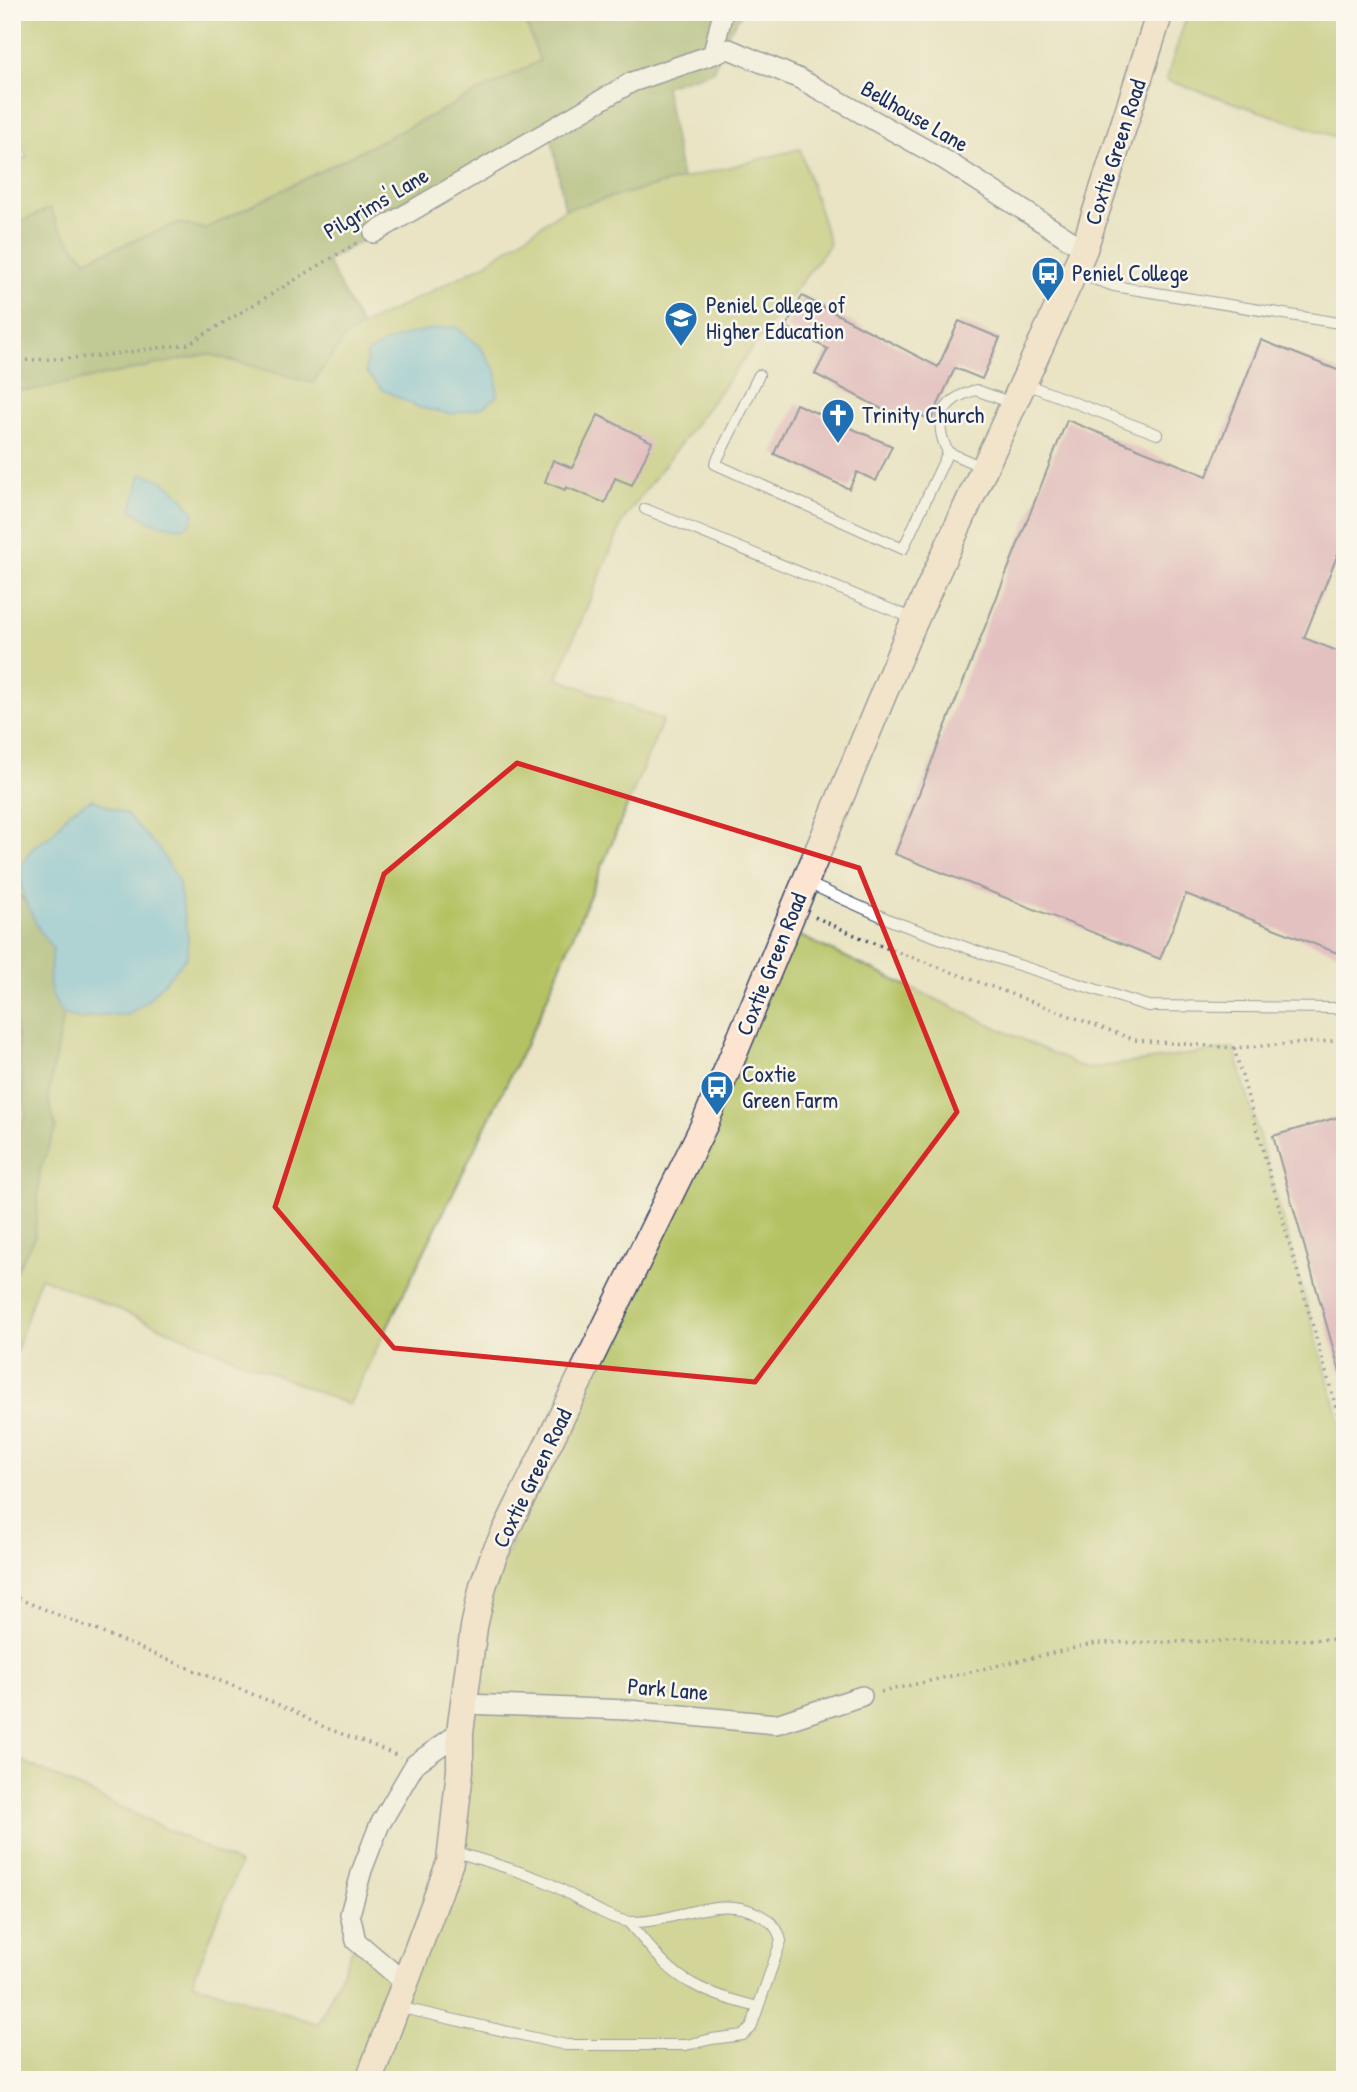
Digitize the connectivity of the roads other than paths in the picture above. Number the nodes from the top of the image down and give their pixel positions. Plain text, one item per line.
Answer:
1 (723, 12) edge
2 (1160, 12) edge
3 (712, 53) junction
4 (374, 233) road end
5 (1079, 260) junction
6 (1345, 324) edge
7 (759, 375) dead end
8 (1018, 393) junction
9 (1157, 434) dead end
10 (948, 452) junction
11 (985, 468) junction
12 (645, 509) dead end
13 (915, 619) junction
14 (805, 882) junction
15 (1345, 1012) edge
16 (862, 1696) road end
17 (465, 1703) junction
18 (460, 1732) junction
19 (452, 1851) junction
20 (628, 1922) junction
21 (401, 1994) junction
22 (758, 2007) junction
23 (369, 2080) edge

1 - 3 street
2 - 5 street, Coxtie Green Road
3 - 4 street, Pilgrims' Lane
3 - 5 street, Bellhouse Lane
5 - 6 lane
5 - 8 street, Coxtie Green Road
7 - 10 lane
8 - 9 lane
8 - 10 lane
8 - 11 street, Coxtie Green Road
10 - 11 lane
11 - 13 street, Coxtie Green Road
12 - 13 lane
13 - 14 street, Coxtie Green Road
14 - 15 lane
14 - 17 street, Coxtie Green Road
16 - 17 street, Park Lane
17 - 18 street, Coxtie Green Road
18 - 19 street, Coxtie Green Road
18 - 21 street
19 - 20 lane
19 - 21 street, Coxtie Green Road
20 - 22 lane
20 - 22 lane
21 - 22 lane
21 - 23 street, Coxtie Green Road

